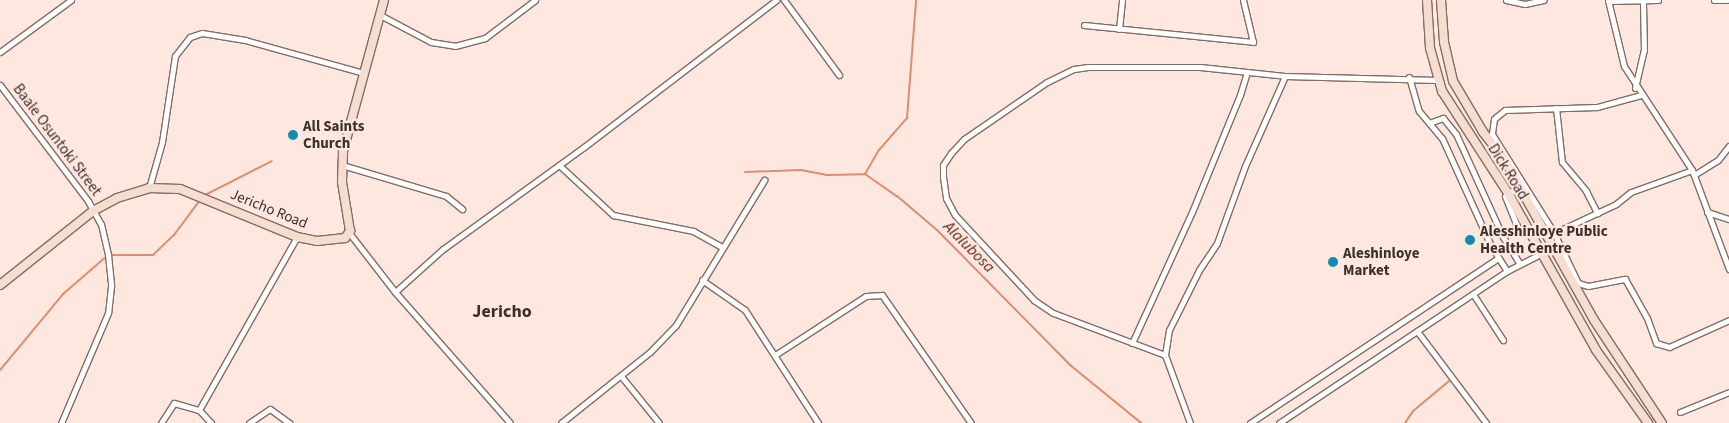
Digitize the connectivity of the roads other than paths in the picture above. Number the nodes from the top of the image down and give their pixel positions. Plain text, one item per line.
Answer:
1 (70, 0) edge
2 (384, 0) edge
3 (535, 0) edge
4 (776, 0) edge
5 (784, 0) edge
6 (1122, 0) edge
7 (1244, 0) edge
8 (1427, 0) edge
9 (1441, 0) edge
10 (1506, 0) edge
11 (1544, 0) edge
12 (1658, 0) edge
13 (1714, 0) edge
14 (1718, 0) edge
15 (1727, 0) edge
16 (1608, 1) edge
17 (1642, 1) edge
18 (380, 15) junction
19 (1084, 25) dead end
20 (1119, 29) junction
21 (0, 52) edge
22 (1246, 72) junction
23 (364, 73) junction
24 (839, 75) dead end
25 (1285, 76) junction
26 (1409, 77) junction
27 (1437, 80) junction
28 (0, 85) edge
29 (1635, 88) junction
30 (1641, 96) junction
31 (1556, 108) junction
32 (1429, 123) junction
33 (1729, 146) edge
34 (341, 165) junction
35 (559, 165) junction
36 (1693, 173) junction
37 (764, 180) dead end
38 (1520, 186) junction
39 (149, 188) junction
40 (1508, 193) junction
41 (462, 209) dead end
42 (93, 210) junction
43 (1707, 212) junction
44 (1597, 213) junction
45 (1729, 219) edge
46 (1554, 233) junction
47 (350, 234) junction
48 (297, 237) junction
49 (1503, 237) junction
50 (722, 248) junction
51 (1541, 254) junction
52 (1497, 260) junction
53 (1520, 264) junction
54 (1729, 269) edge
55 (1508, 272) junction
56 (702, 280) junction
57 (0, 285) edge
58 (395, 292) junction
59 (1473, 294) junction
60 (1729, 320) edge
61 (1417, 330) junction
62 (1503, 340) dead end
63 (1132, 343) junction
64 (775, 355) junction
65 (1165, 355) junction
66 (621, 376) junction
67 (1729, 392) edge
68 (198, 410) junction
69 (1680, 412) dead end
70 (61, 423) edge
71 (161, 423) edge
72 (211, 423) edge
73 (249, 423) edge
74 (289, 423) edge
75 (510, 423) edge
76 (561, 423) edge
77 (659, 423) edge
78 (818, 423) edge
79 (971, 423) edge
80 (1190, 423) edge
81 (1250, 423) edge
82 (1279, 423) edge
83 (1486, 423) edge
84 (1648, 423) edge
85 (1662, 423) edge

1 - 21 street
2 - 18 main road
3 - 18 street
4 - 35 street
5 - 24 street
6 - 20 street
7 - 20 street
8 - 27 main road, Dick Road
9 - 38 main road, Dick Road
10 - 11 street
12 - 17 street
13 - 14 street
14 - 15 street
16 - 17 street
16 - 29 street
17 - 29 street
18 - 23 main road
19 - 20 street
22 - 25 street
22 - 63 street
22 - 63 street
23 - 34 main road
23 - 39 street
25 - 26 street
25 - 65 street
26 - 27 street
26 - 32 street
27 - 40 main road, Dick Road
28 - 42 street, Baale Osuntoki Street
29 - 30 street
30 - 31 street
30 - 36 street
31 - 44 street
31 - 46 street
32 - 49 street
32 - 52 street
33 - 36 street
34 - 41 street
34 - 47 main road
35 - 50 street
35 - 58 street
36 - 43 street
36 - 44 street
37 - 50 street
38 - 40 street
38 - 85 main road, Dick Road
39 - 42 main road, Jericho Road
39 - 48 main road, Jericho Road
40 - 49 street
40 - 51 main road, Dick Road
42 - 57 main road, Jericho Road
42 - 70 street, Baale Osuntoki Street
43 - 45 street
43 - 54 street
44 - 46 street
46 - 60 street
47 - 48 main road, Jericho Road
47 - 58 street
48 - 68 street
49 - 53 street
50 - 56 street
51 - 53 street
51 - 84 main road, Dick Road
52 - 55 street
52 - 81 street
53 - 55 street
55 - 59 street
56 - 64 street
56 - 66 street
58 - 75 street
59 - 61 street
59 - 62 street
61 - 82 street
61 - 83 street
63 - 65 street
64 - 78 street
64 - 79 street
65 - 80 street
66 - 76 street
66 - 77 street
67 - 69 street
68 - 71 street
68 - 72 street
73 - 74 street

